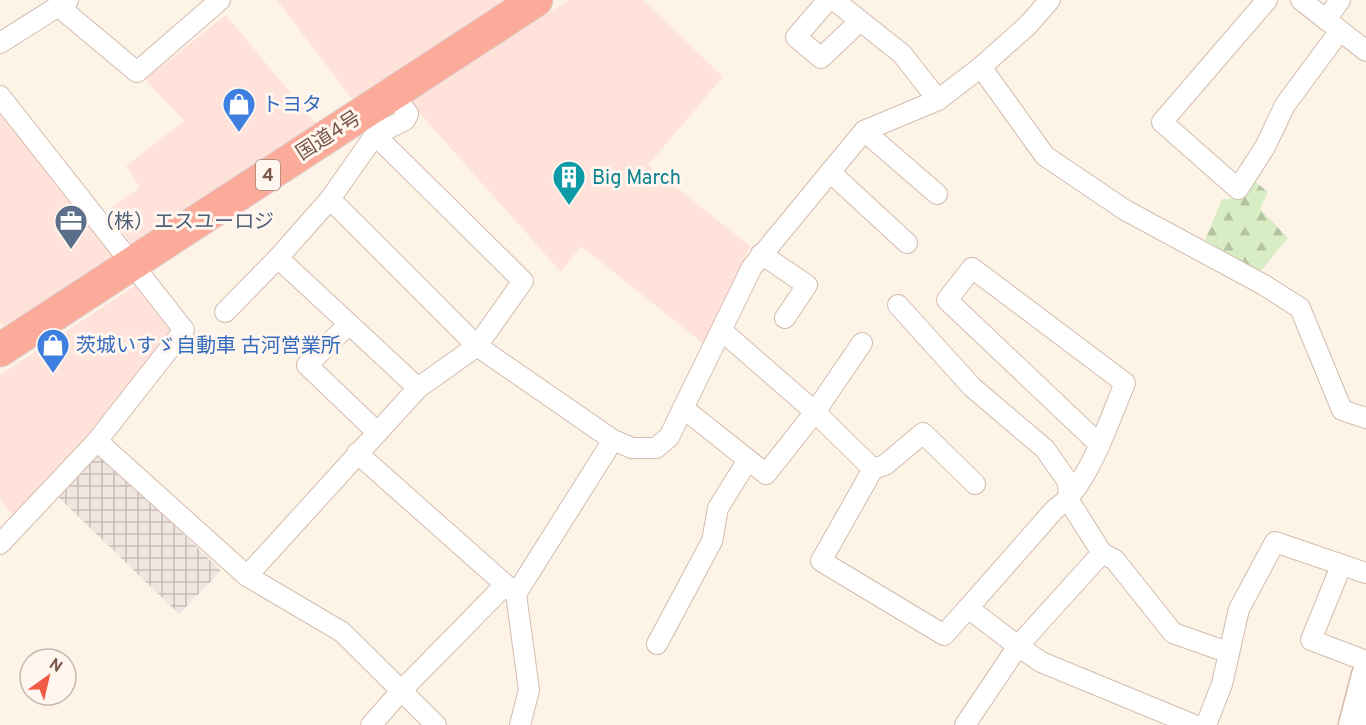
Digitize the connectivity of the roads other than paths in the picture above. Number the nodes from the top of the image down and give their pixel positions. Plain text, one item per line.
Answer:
1 (220, 0) edge
2 (536, 0) edge
3 (828, 0) edge
4 (834, 0) edge
5 (1050, 0) edge
6 (1267, 0) edge
7 (1301, 0) edge
8 (1340, 0) edge
9 (63, 3) edge
10 (860, 21) junction
11 (1332, 26) junction
12 (0, 43) edge
13 (1366, 51) edge
14 (981, 67) junction
15 (393, 93) junction
16 (0, 96) edge
17 (938, 100) junction
18 (864, 131) junction
19 (375, 135) junction
20 (830, 172) junction
21 (937, 194) dead end
22 (330, 199) junction
23 (907, 243) dead end
24 (761, 254) junction
25 (278, 258) junction
26 (132, 264) junction
27 (898, 305) dead end
28 (225, 312) dead end
29 (785, 318) dead end
30 (349, 324) junction
31 (721, 330) junction
32 (862, 343) dead end
33 (477, 346) junction
34 (0, 350) edge
35 (418, 388) junction
36 (683, 408) junction
37 (815, 412) junction
38 (1366, 418) edge
39 (377, 432) junction
40 (613, 440) junction
41 (97, 441) junction
42 (1100, 444) junction
43 (357, 453) junction
44 (748, 460) junction
45 (873, 469) junction
46 (975, 484) dead end
47 (1069, 501) junction
48 (0, 544) edge
49 (1102, 553) junction
50 (1341, 566) junction
51 (1366, 573) edge
52 (247, 576) junction
53 (510, 590) junction
54 (968, 608) junction
55 (657, 644) dead end
56 (1018, 646) junction
57 (1227, 652) junction
58 (1366, 661) edge
59 (1366, 675) edge
60 (401, 691) junction
61 (971, 723) edge
62 (371, 725) edge
63 (436, 725) edge
64 (520, 725) edge
65 (1194, 725) edge
66 (1206, 725) edge
67 (1353, 725) edge

1 - 9 street
2 - 15 highway, 国道4号 / 4
3 - 10 street
4 - 10 street
5 - 14 street
6 - 11 street
7 - 11 street
8 - 11 street
9 - 12 street
10 - 17 street
11 - 13 street
14 - 17 street
14 - 38 street
15 - 19 street
15 - 26 highway, 国道4号 / 4
16 - 26 street
17 - 18 street
18 - 20 street
18 - 21 street
19 - 22 street
19 - 33 street
20 - 23 street
20 - 24 street
22 - 25 street
22 - 33 street
24 - 29 street
24 - 31 street
25 - 28 street
25 - 30 street
26 - 34 highway, 国道4号 / 4
26 - 41 street
27 - 47 street
30 - 35 street
30 - 39 street
31 - 36 street
31 - 37 street
32 - 37 street
33 - 35 street
33 - 40 street
35 - 39 street
36 - 40 street
36 - 44 street
37 - 44 street
37 - 45 street
39 - 43 street
40 - 53 street
41 - 48 street
41 - 52 street
42 - 42 street
42 - 47 street
43 - 52 street
43 - 53 street
44 - 55 street
45 - 46 street
45 - 54 street
47 - 49 street
47 - 54 street
49 - 56 street
49 - 57 street
50 - 51 street
50 - 57 street
50 - 58 street
52 - 60 street
53 - 60 street
53 - 64 street
54 - 56 street
56 - 61 street
56 - 65 street
57 - 66 street
59 - 67 street
60 - 62 street
60 - 63 street

